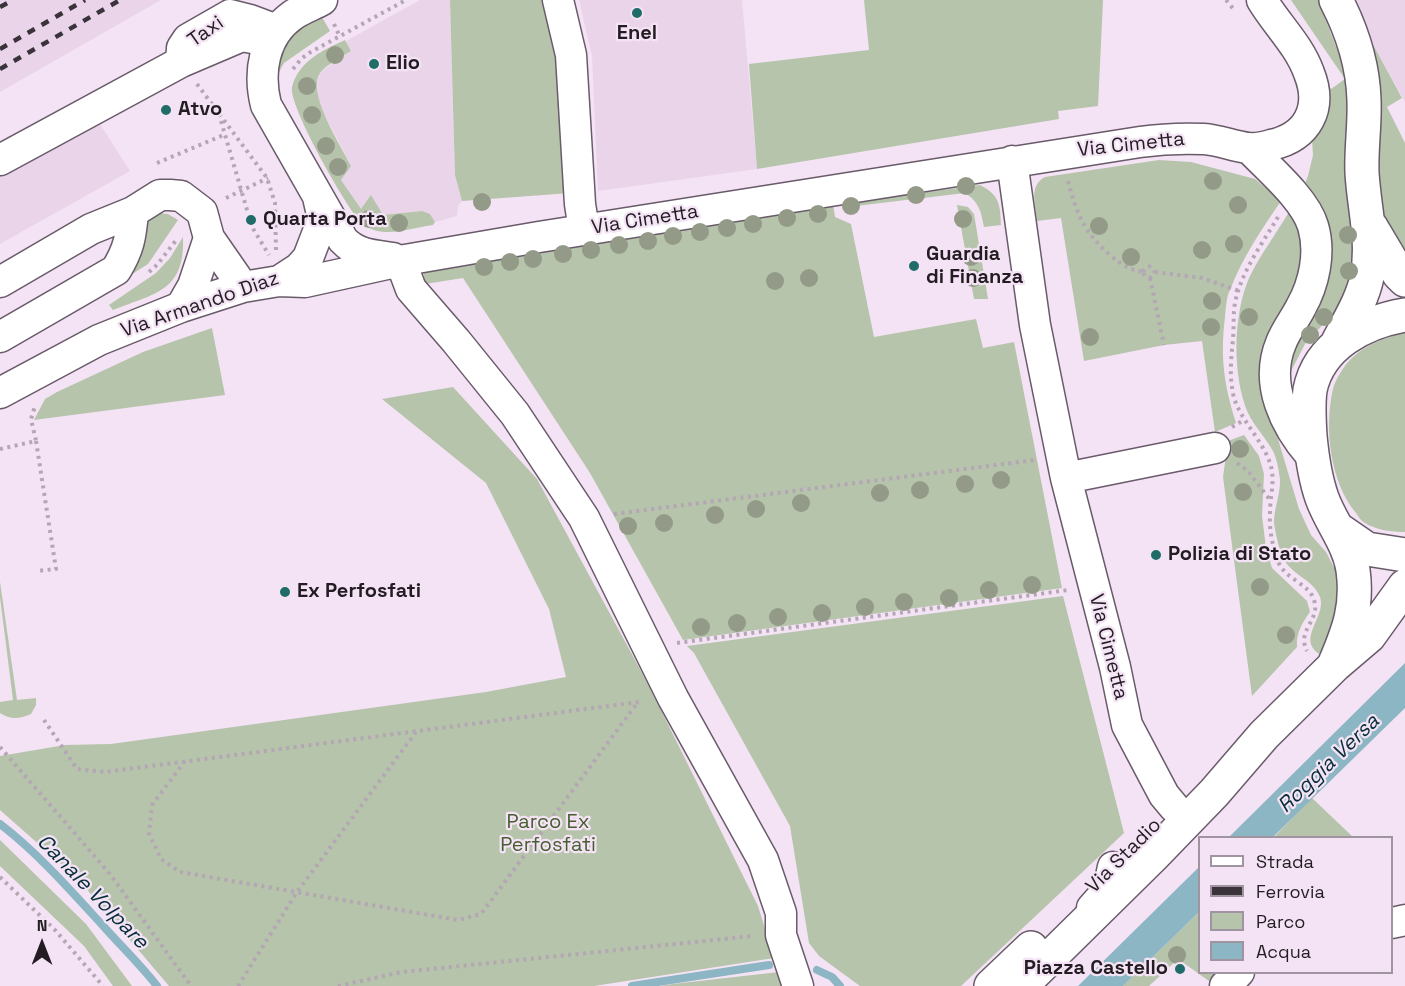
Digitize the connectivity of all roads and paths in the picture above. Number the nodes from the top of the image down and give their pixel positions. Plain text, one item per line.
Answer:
1 (322, 0) edge
2 (406, 0) edge
3 (558, 0) edge
4 (1262, 0) edge
5 (1336, 0) edge
6 (273, 37) junction
7 (290, 74) dead end
8 (201, 89) dead end
9 (220, 116) junction
10 (231, 132) junction
11 (225, 134) junction
12 (1250, 148) junction
13 (295, 158) junction
14 (0, 160) edge
15 (1012, 161) junction
16 (157, 163) dead end
17 (1066, 174) dead end
18 (267, 178) junction
19 (243, 190) junction
20 (318, 197) junction
21 (222, 200) dead end
22 (133, 212) junction
23 (1368, 223) junction
24 (584, 230) junction
25 (209, 238) junction
26 (405, 260) junction
27 (275, 264) junction
28 (1144, 272) junction
29 (1155, 272) junction
30 (1150, 278) junction
31 (1405, 280) edge
32 (0, 282) edge
33 (243, 287) junction
34 (1239, 291) dead end
35 (180, 308) junction
36 (1405, 315) edge
37 (0, 337) edge
38 (1337, 344) junction
39 (1164, 345) dead end
40 (0, 393) edge
41 (37, 400) dead end
42 (36, 441) junction
43 (1215, 448) joint
44 (0, 449) edge
45 (1312, 457) junction
46 (1063, 465) junction
47 (1271, 501) dead end
48 (584, 518) junction
49 (1338, 529) junction
50 (1405, 555) edge
51 (38, 571) dead end
52 (1093, 584) junction
53 (1405, 586) edge
54 (1304, 633) dead end
55 (646, 645) junction
56 (1321, 658) junction
57 (673, 698) junction
58 (638, 702) junction
59 (44, 720) dead end
60 (416, 732) junction
61 (1264, 735) junction
62 (0, 747) edge
63 (184, 761) junction
64 (1174, 807) junction
65 (1113, 867) junction
66 (0, 877) edge
67 (297, 892) junction
68 (781, 935) junction
69 (1237, 974) edge
70 (103, 986) edge
71 (191, 986) edge
72 (238, 986) edge
73 (338, 986) edge
74 (798, 986) edge
75 (991, 986) edge
76 (1008, 986) edge
77 (1021, 986) edge
78 (1225, 986) edge

1 - 6 street
2 - 7 path
3 - 24 street
4 - 12 street
5 - 23 main road
6 - 13 street, Via Armando Diaz
6 - 14 street, Taxi
8 - 9 path
9 - 10 path
9 - 11 path
10 - 11 path
10 - 18 path
11 - 16 path
11 - 19 path
12 - 15 street, Via Cimetta
12 - 45 street
13 - 18 path
13 - 20 street, Via Armando Diaz
15 - 24 street, Via Cimetta
15 - 46 street, Via Cimetta
17 - 28 path
18 - 19 path
18 - 27 path
19 - 21 path
19 - 27 path
20 - 26 street, Via Armando Diaz
20 - 27 street, Via Armando Diaz
22 - 25 street
22 - 32 street
22 - 37 street
23 - 31 main road
23 - 38 main road
24 - 26 street, Via Cimetta
25 - 33 street
25 - 35 street
26 - 27 street, Via Cimetta
26 - 48 street
27 - 33 street, Via Armando Diaz
28 - 29 path
28 - 30 path
29 - 30 path
29 - 34 path
30 - 39 path
33 - 35 street, Via Armando Diaz
35 - 40 street, Via Armando Diaz
36 - 38 main road, Via Stadio
38 - 45 main road, Via Stadio
41 - 42 path
42 - 44 path
42 - 51 path
43 - 46 street
43 - 47 path
45 - 49 main road, Via Stadio
46 - 48 path
46 - 52 street, Via Cimetta
48 - 55 street
49 - 50 main road, Via Stadio
49 - 56 main road, Via Stadio
52 - 55 path
52 - 64 street, Via Cimetta
53 - 56 main road, Via Stadio
54 - 56 path
55 - 57 street
56 - 61 main road, Via Stadio
57 - 58 path
57 - 68 street
58 - 60 path
58 - 67 path
59 - 63 path
60 - 63 path
60 - 67 path
61 - 64 main road, Via Stadio
61 - 77 main road, Via Stadio
62 - 71 path
63 - 67 path
64 - 65 main road, Via Stadio
65 - 75 main road, Via Stadio
65 - 76 street
66 - 70 path
67 - 72 path
68 - 73 path
68 - 74 street
69 - 78 street

